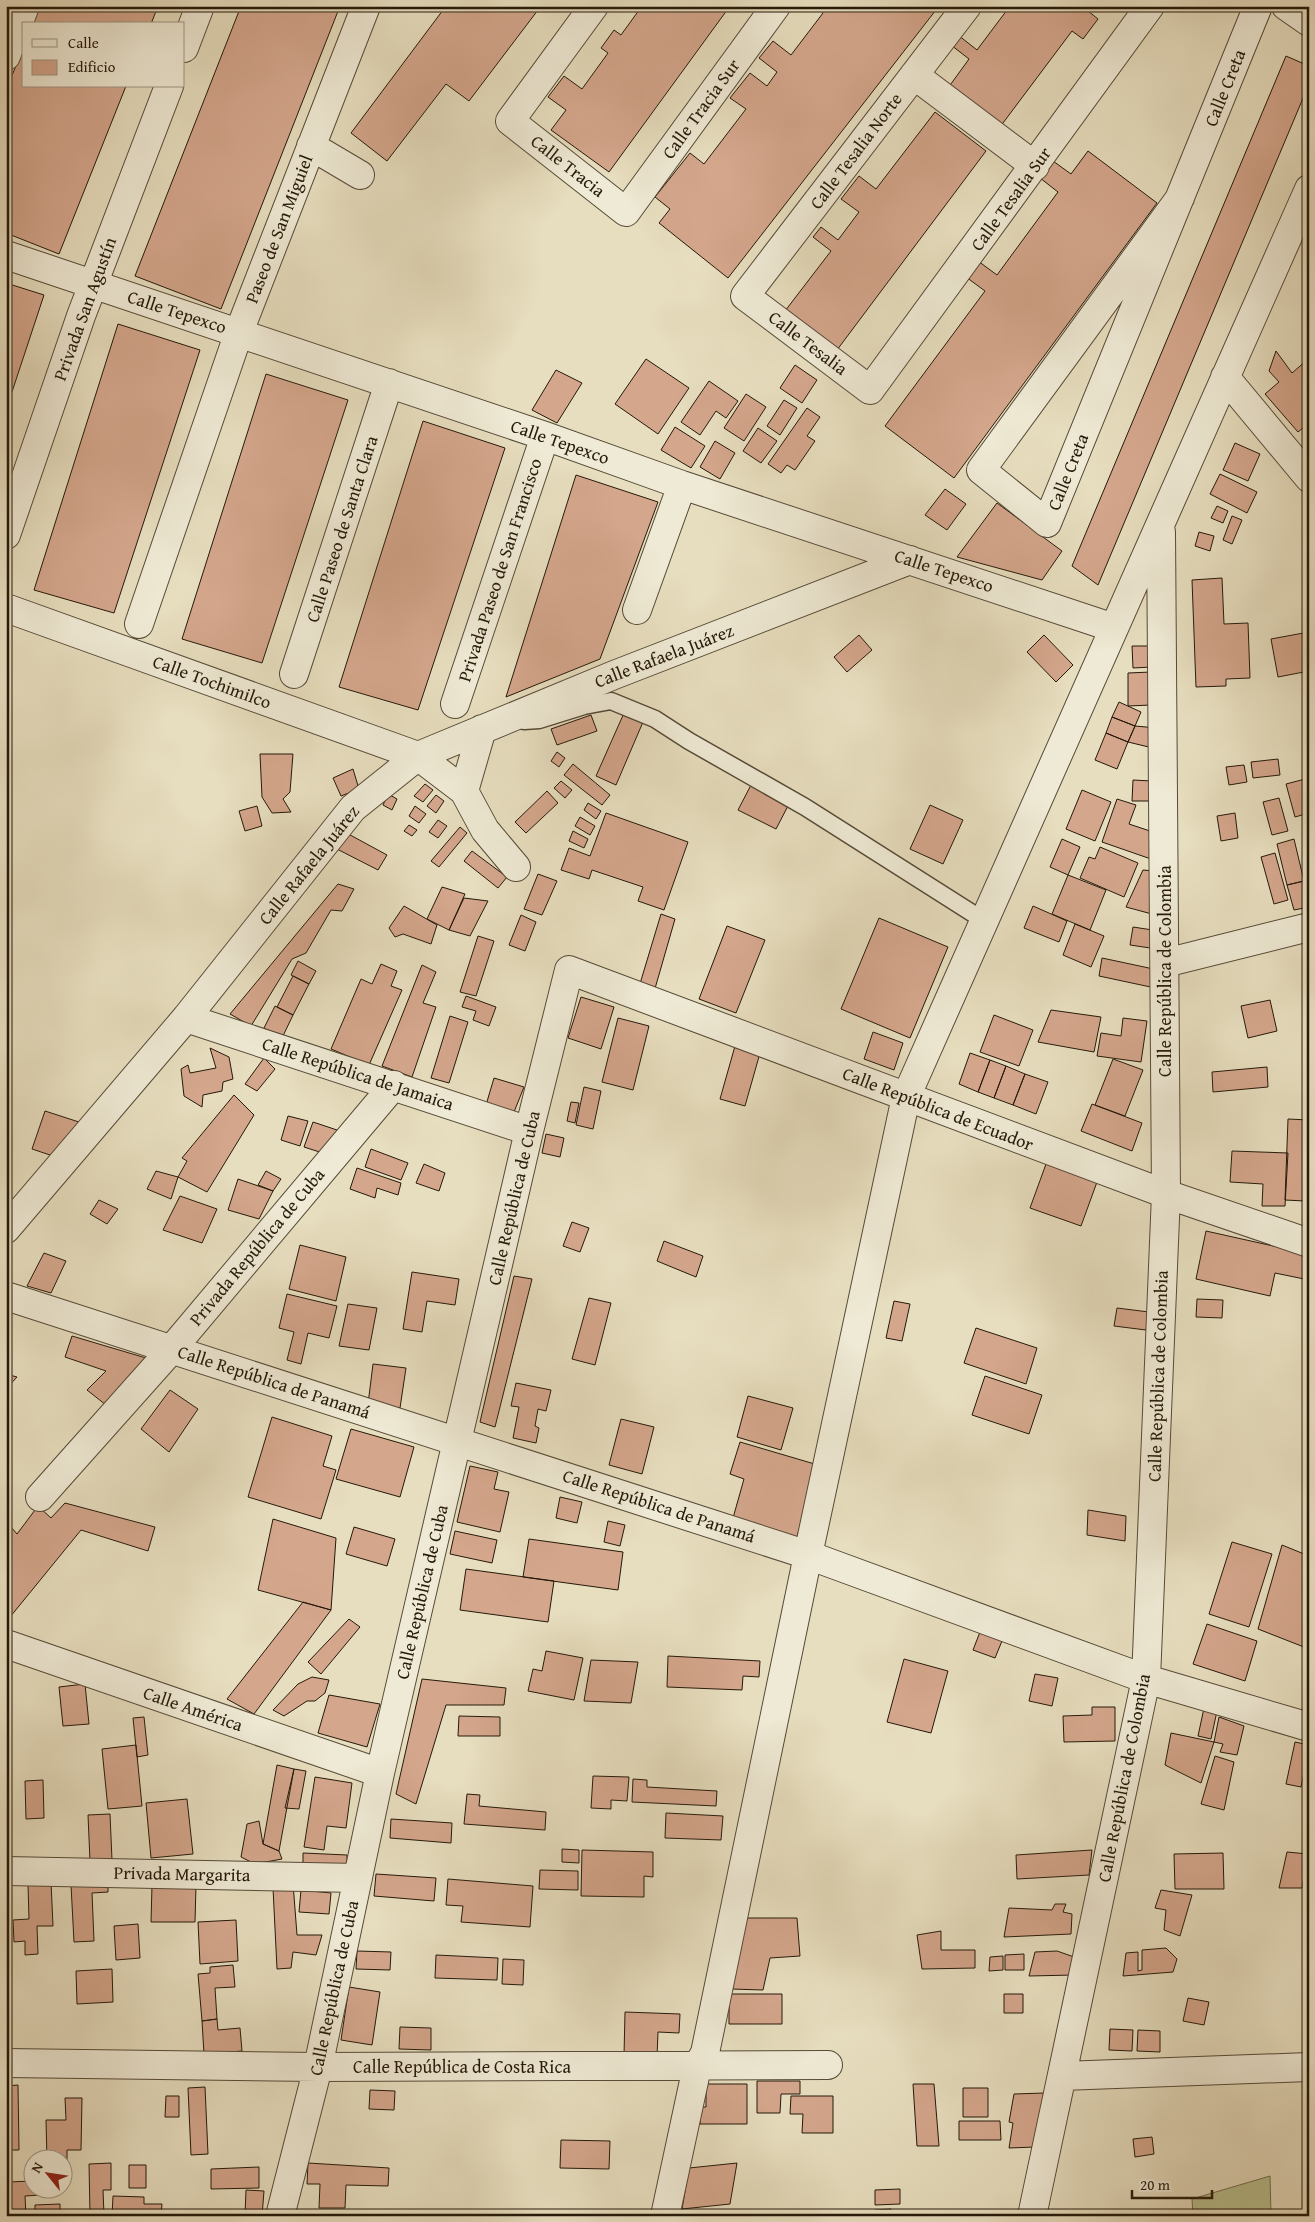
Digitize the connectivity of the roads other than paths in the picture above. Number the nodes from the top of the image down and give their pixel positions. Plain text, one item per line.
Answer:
1 (26, 6) edge
2 (200, 6) edge
3 (366, 6) edge
4 (594, 6) edge
5 (776, 6) edge
6 (967, 6) edge
7 (1150, 6) edge
8 (1258, 6) edge
9 (1286, 6) edge
10 (1309, 22) edge
11 (185, 45) edge
12 (6, 56) edge
13 (914, 75) junction
14 (168, 88) edge
15 (311, 146) junction
16 (1035, 166) junction
17 (360, 176) dead end
18 (1309, 190) edge
19 (1180, 198) junction
20 (626, 212) joint
21 (6, 255) edge
22 (93, 285) junction
23 (745, 296) joint
24 (238, 332) junction
25 (1225, 377) junction
26 (389, 383) junction
27 (870, 390) joint
28 (545, 436) junction
29 (1309, 478) edge
30 (682, 486) junction
31 (1161, 524) junction
32 (6, 535) edge
33 (910, 560) junction
34 (6, 608) edge
35 (637, 610) dead end
36 (138, 624) dead end
37 (1114, 628) junction
38 (294, 674) dead end
39 (456, 704) dead end
40 (491, 725) junction
41 (418, 756) junction
42 (464, 791) junction
43 (516, 867) dead end
44 (984, 920) junction
45 (1309, 927) edge
46 (1165, 963) junction
47 (569, 970) joint
48 (186, 1018) junction
49 (394, 1085) junction
50 (906, 1097) junction
51 (529, 1131) junction
52 (1166, 1194) junction
53 (6, 1229) edge
54 (1309, 1243) edge
55 (6, 1296) edge
56 (171, 1350) junction
57 (457, 1440) junction
58 (40, 1497) dead end
59 (808, 1555) junction
60 (6, 1644) edge
61 (1146, 1679) junction
62 (1309, 1728) edge
63 (380, 1773) junction
64 (6, 1871) edge
65 (358, 1878) junction
66 (6, 2063) edge
67 (828, 2065) dead end
68 (318, 2066) junction
69 (1309, 2066) edge
70 (697, 2067) junction
71 (1062, 2076) junction
72 (280, 2216) edge
73 (665, 2216) edge
74 (1032, 2216) edge

1 - 12 street
2 - 11 street
3 - 15 street, Paseo de San Miguiel
4 - 20 street, Calle Tracia
5 - 20 street, Calle Tracia Sur
6 - 13 street, Calle Tesalia Norte
7 - 16 street, Calle Tesalia Sur
8 - 19 street, Calle Creta
9 - 10 street
13 - 16 street
13 - 23 street, Calle Tesalia Norte
14 - 22 street, Privada San Agustín
15 - 17 street
15 - 24 street, Paseo de San Miguiel
16 - 27 street, Calle Tesalia Sur
18 - 25 street
19 - 19 street, Calle Creta
21 - 22 street, Calle Tepexco
22 - 24 street, Calle Tepexco
22 - 32 street, Privada San Agustín
23 - 27 street, Calle Tesalia
24 - 26 street, Calle Tepexco
24 - 36 street, Paseo de San Miguiel
25 - 29 street
25 - 31 street
26 - 28 street, Calle Tepexco
26 - 38 street, Calle Paseo de Santa Clara
28 - 30 street, Calle Tepexco
28 - 39 street, Privada Paseo de San Francisco
30 - 33 street, Calle Tepexco
30 - 35 street
31 - 37 street
31 - 46 street, Calle República de Colombia
33 - 37 street, Calle Tepexco
33 - 40 street, Calle Rafaela Juárez
34 - 41 street, Calle Tochimilco
37 - 44 street
40 - 41 street, Calle Rafaela Juárez
40 - 42 street
40 - 44 lane
41 - 42 street, Calle Tochimilco
41 - 48 street, Calle Rafaela Juárez
42 - 43 street
44 - 50 street
45 - 46 street
46 - 52 street, Calle República de Colombia
47 - 50 street, Calle República de Ecuador
47 - 51 street, Calle República de Cuba
48 - 49 street, Calle República de Jamaica
48 - 53 street, Calle Rafaela Juárez
49 - 51 street, Calle República de Jamaica
49 - 56 street, Privada República de Cuba
50 - 52 street, Calle República de Ecuador
50 - 59 street
51 - 57 street, Calle República de Cuba
52 - 54 street, Calle República de Ecuador
52 - 61 street, Calle República de Colombia
55 - 56 street, Calle República de Panamá
56 - 57 street, Calle República de Panamá
56 - 58 street, Privada República de Cuba
57 - 59 street, Calle República de Panamá
57 - 63 street, Calle República de Cuba
59 - 61 street, Calle República de Panamá
59 - 70 street
60 - 63 street, Calle América
61 - 62 street, Calle República de Panamá
61 - 71 street, Calle República de Colombia
63 - 65 street, Calle República de Cuba
64 - 65 street, Privada Margarita
65 - 68 street, Calle República de Cuba
66 - 68 street, Calle República de Costa Rica
67 - 70 street, Calle República de Costa Rica
68 - 70 street, Calle República de Costa Rica
68 - 72 street, Calle República de Cuba
69 - 71 street
70 - 73 street
71 - 74 street, Calle República de Colombia

